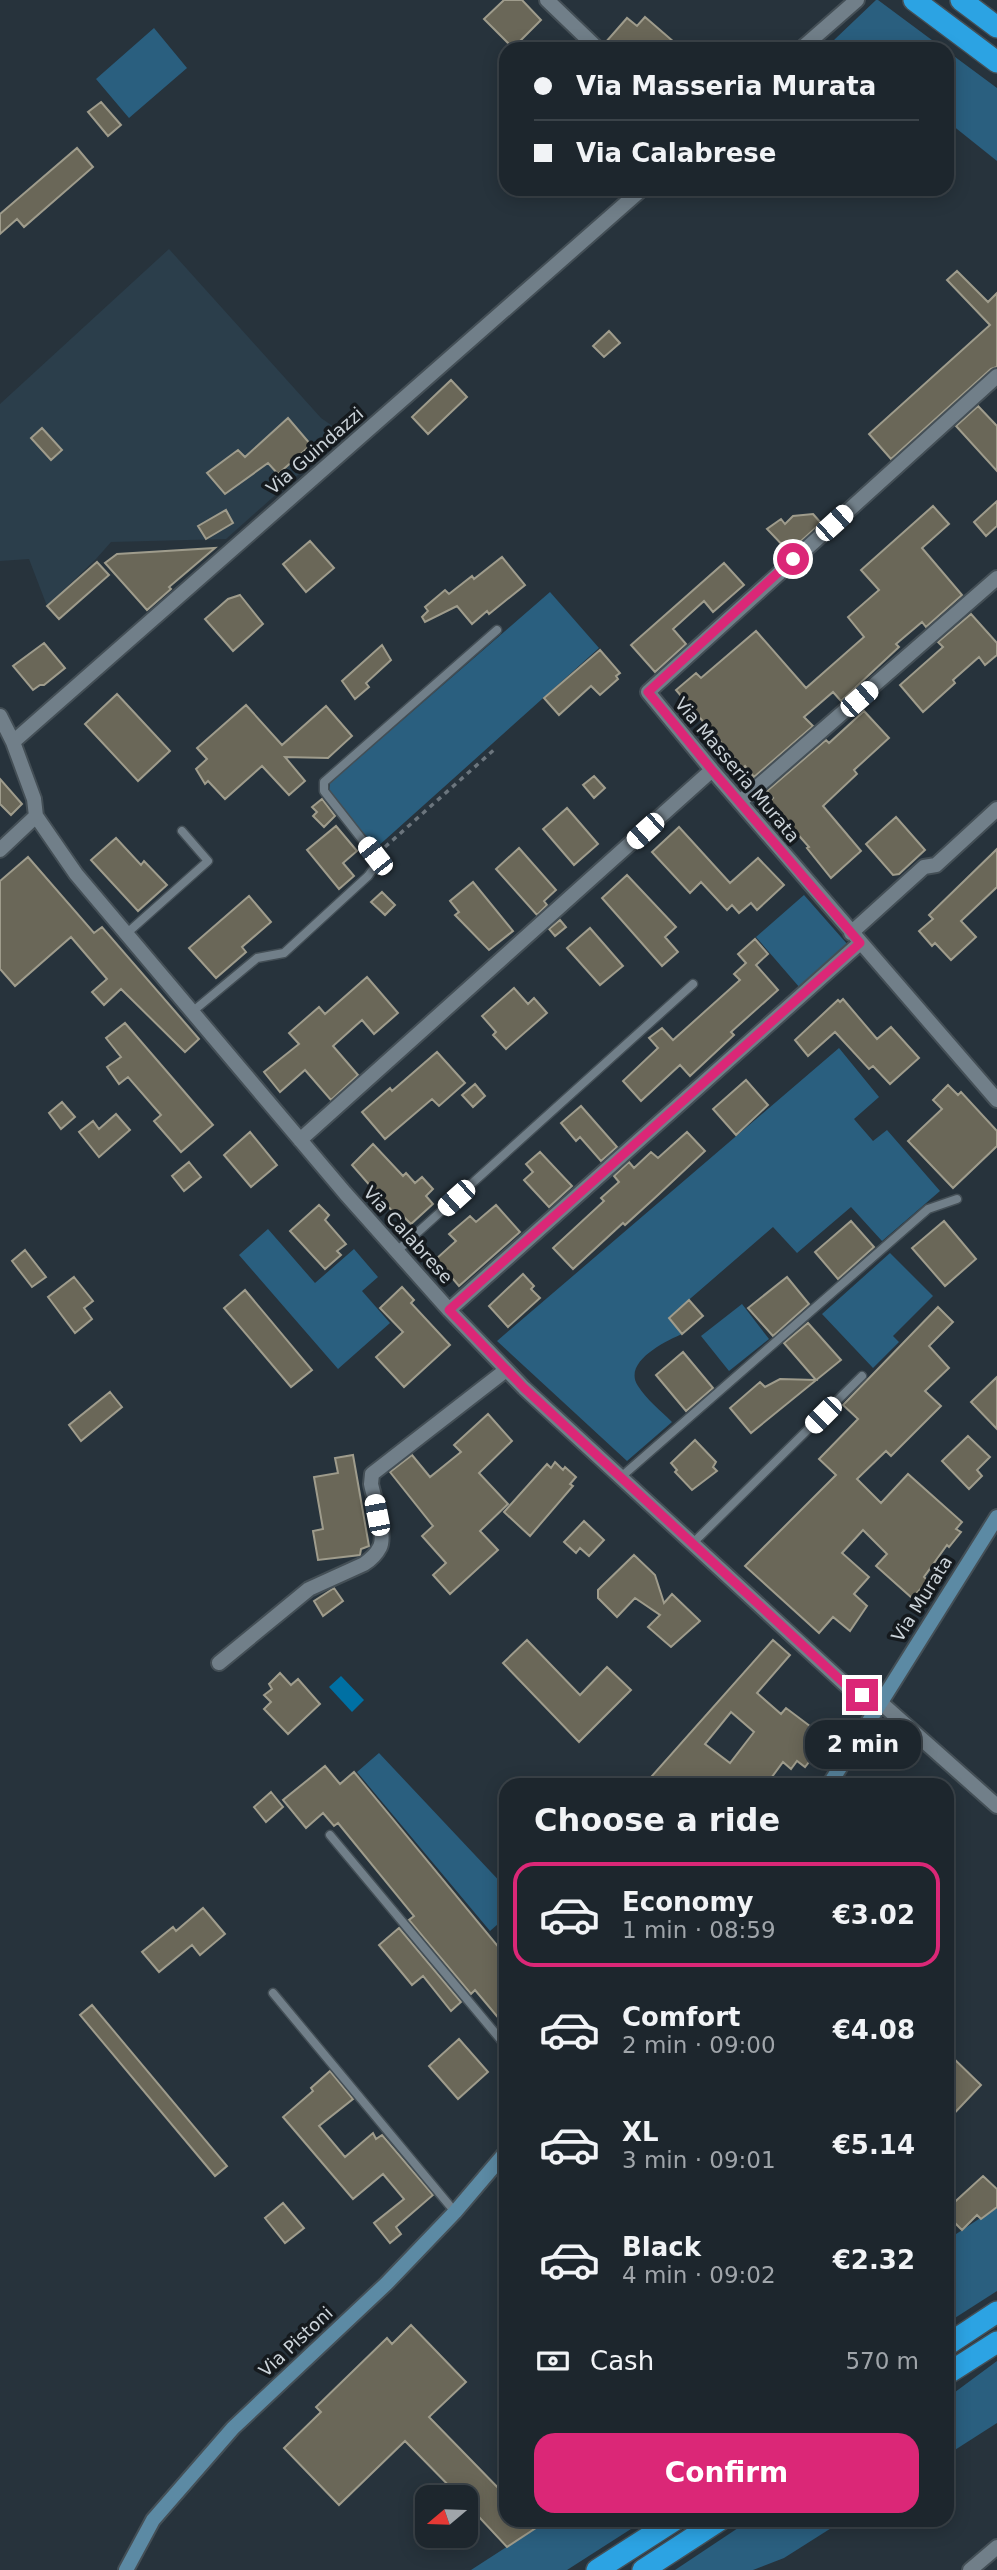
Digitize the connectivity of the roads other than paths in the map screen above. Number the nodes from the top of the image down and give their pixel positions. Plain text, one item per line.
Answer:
1 (547, 0) edge
2 (857, 0) edge
3 (914, 0) edge
4 (961, 0) edge
5 (997, 27) edge
6 (591, 42) edge
7 (809, 42) edge
8 (997, 62) edge
9 (634, 196) edge
10 (997, 376) edge
11 (997, 578) edge
12 (497, 630) dead end
13 (0, 716) edge
14 (13, 743) junction
15 (712, 770) junction
16 (740, 802) junction
17 (997, 809) edge
18 (36, 816) junction
19 (182, 831) dead end
20 (0, 850) edge
21 (126, 934) junction
22 (855, 938) junction
23 (693, 984) dead end
24 (192, 1012) junction
25 (997, 1100) edge
26 (300, 1140) junction
27 (957, 1199) dead end
28 (397, 1251) junction
29 (449, 1310) junction
30 (506, 1370) junction
31 (862, 1376) dead end
32 (621, 1477) junction
33 (997, 1517) edge
34 (693, 1543) junction
35 (219, 1663) dead end
36 (880, 1702) junction
37 (833, 1778) edge
38 (997, 1806) edge
39 (330, 1835) dead end
40 (273, 1993) dead end
41 (499, 2038) edge
42 (499, 2160) edge
43 (455, 2212) junction
44 (997, 2312) edge
45 (954, 2340) edge
46 (997, 2342) edge
47 (954, 2370) edge
48 (665, 2527) edge
49 (709, 2527) edge
50 (997, 2547) edge
51 (126, 2570) edge
52 (597, 2570) edge
53 (643, 2570) edge
54 (970, 2570) edge

1 - 6 street
2 - 7 street
3 - 8 highway
4 - 5 highway
9 - 14 street, Via Guindazzi
10 - 15 street, Via Masseria Murata
11 - 16 street
12 - 24 lane
13 - 14 street, Via Calabrese
14 - 18 street, Via Calabrese
15 - 16 street, Via Masseria Murata
15 - 26 street
16 - 22 street, Via Masseria Murata
17 - 22 street
18 - 20 street
18 - 21 street, Via Calabrese
19 - 21 lane
21 - 24 street, Via Calabrese
22 - 25 street, Via Masseria Murata
22 - 29 street
23 - 28 lane
24 - 26 street, Via Calabrese
26 - 28 street, Via Calabrese
27 - 32 lane
28 - 29 street, Via Calabrese
29 - 30 street, Via Calabrese
30 - 32 street, Via Calabrese
30 - 35 street
31 - 34 lane
32 - 34 street, Via Calabrese
33 - 36 street, Via Murata
34 - 36 street, Via Calabrese
36 - 37 street
36 - 38 street, Via Calabrese
39 - 41 lane
40 - 43 lane
42 - 43 street, Via Pistoni
43 - 51 street, Via Pistoni
44 - 45 highway
46 - 47 highway
48 - 52 highway
49 - 53 highway
50 - 54 street

